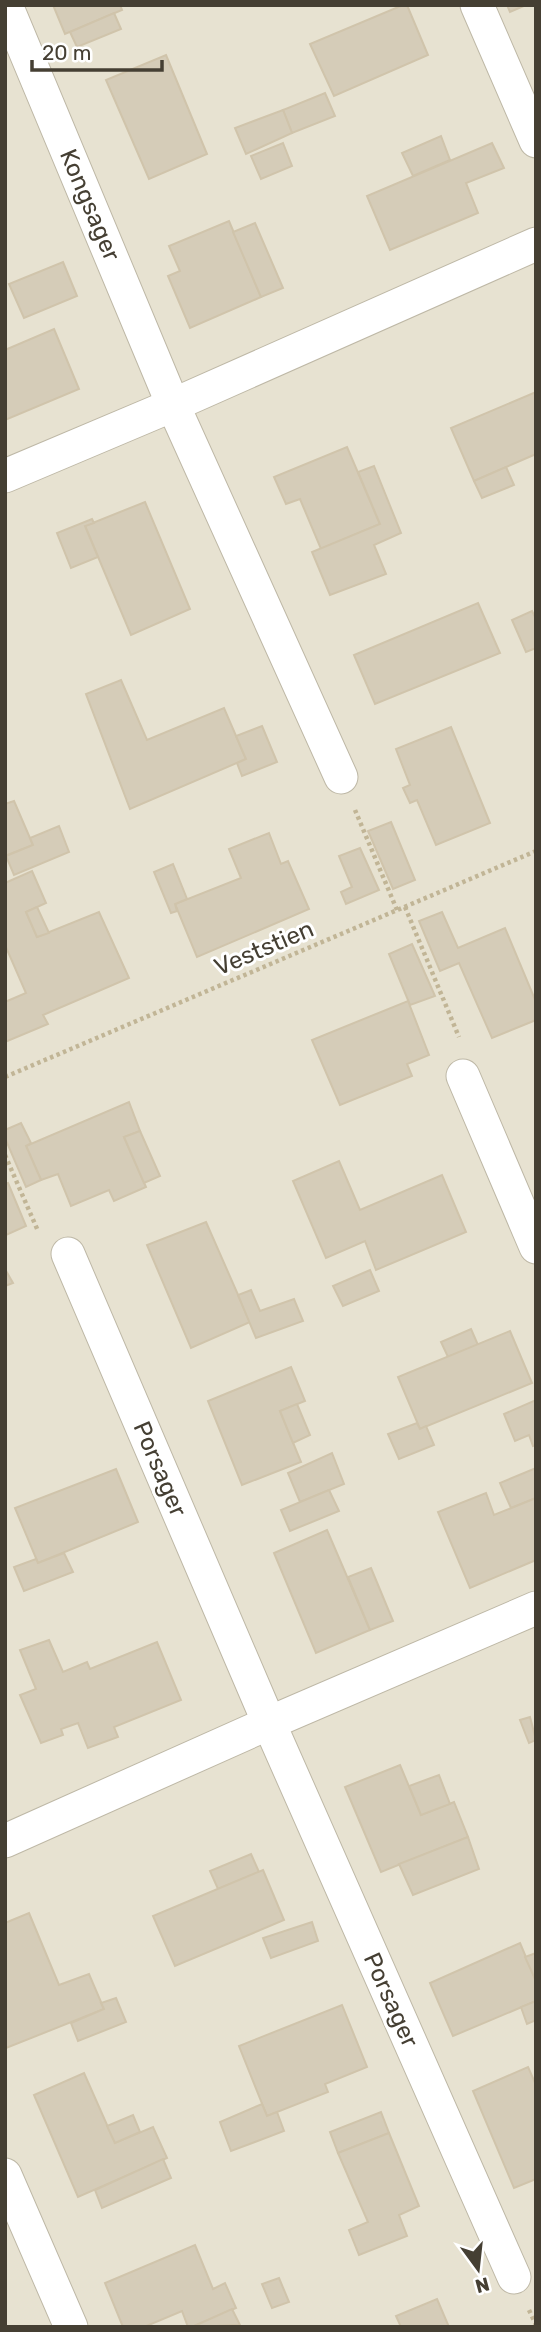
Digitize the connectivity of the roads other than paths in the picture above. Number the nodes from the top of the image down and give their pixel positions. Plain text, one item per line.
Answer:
1 (6, 5) edge
2 (477, 5) edge
3 (536, 141) edge
4 (536, 244) edge
5 (173, 405) junction
6 (5, 475) edge
7 (341, 777) road end
8 (463, 1076) road end
9 (536, 1247) edge
10 (68, 1255) road end
11 (536, 1608) edge
12 (269, 1723) junction
13 (5, 1841) edge
14 (5, 2175) edge
15 (514, 2277) dead end
16 (71, 2327) edge

1 - 5 street, Kongsager
2 - 3 street
4 - 5 street
5 - 6 street
5 - 7 street, Kongsager
8 - 9 street
10 - 12 street, Porsager
11 - 12 street
12 - 13 street
12 - 15 street, Porsager
14 - 16 street

